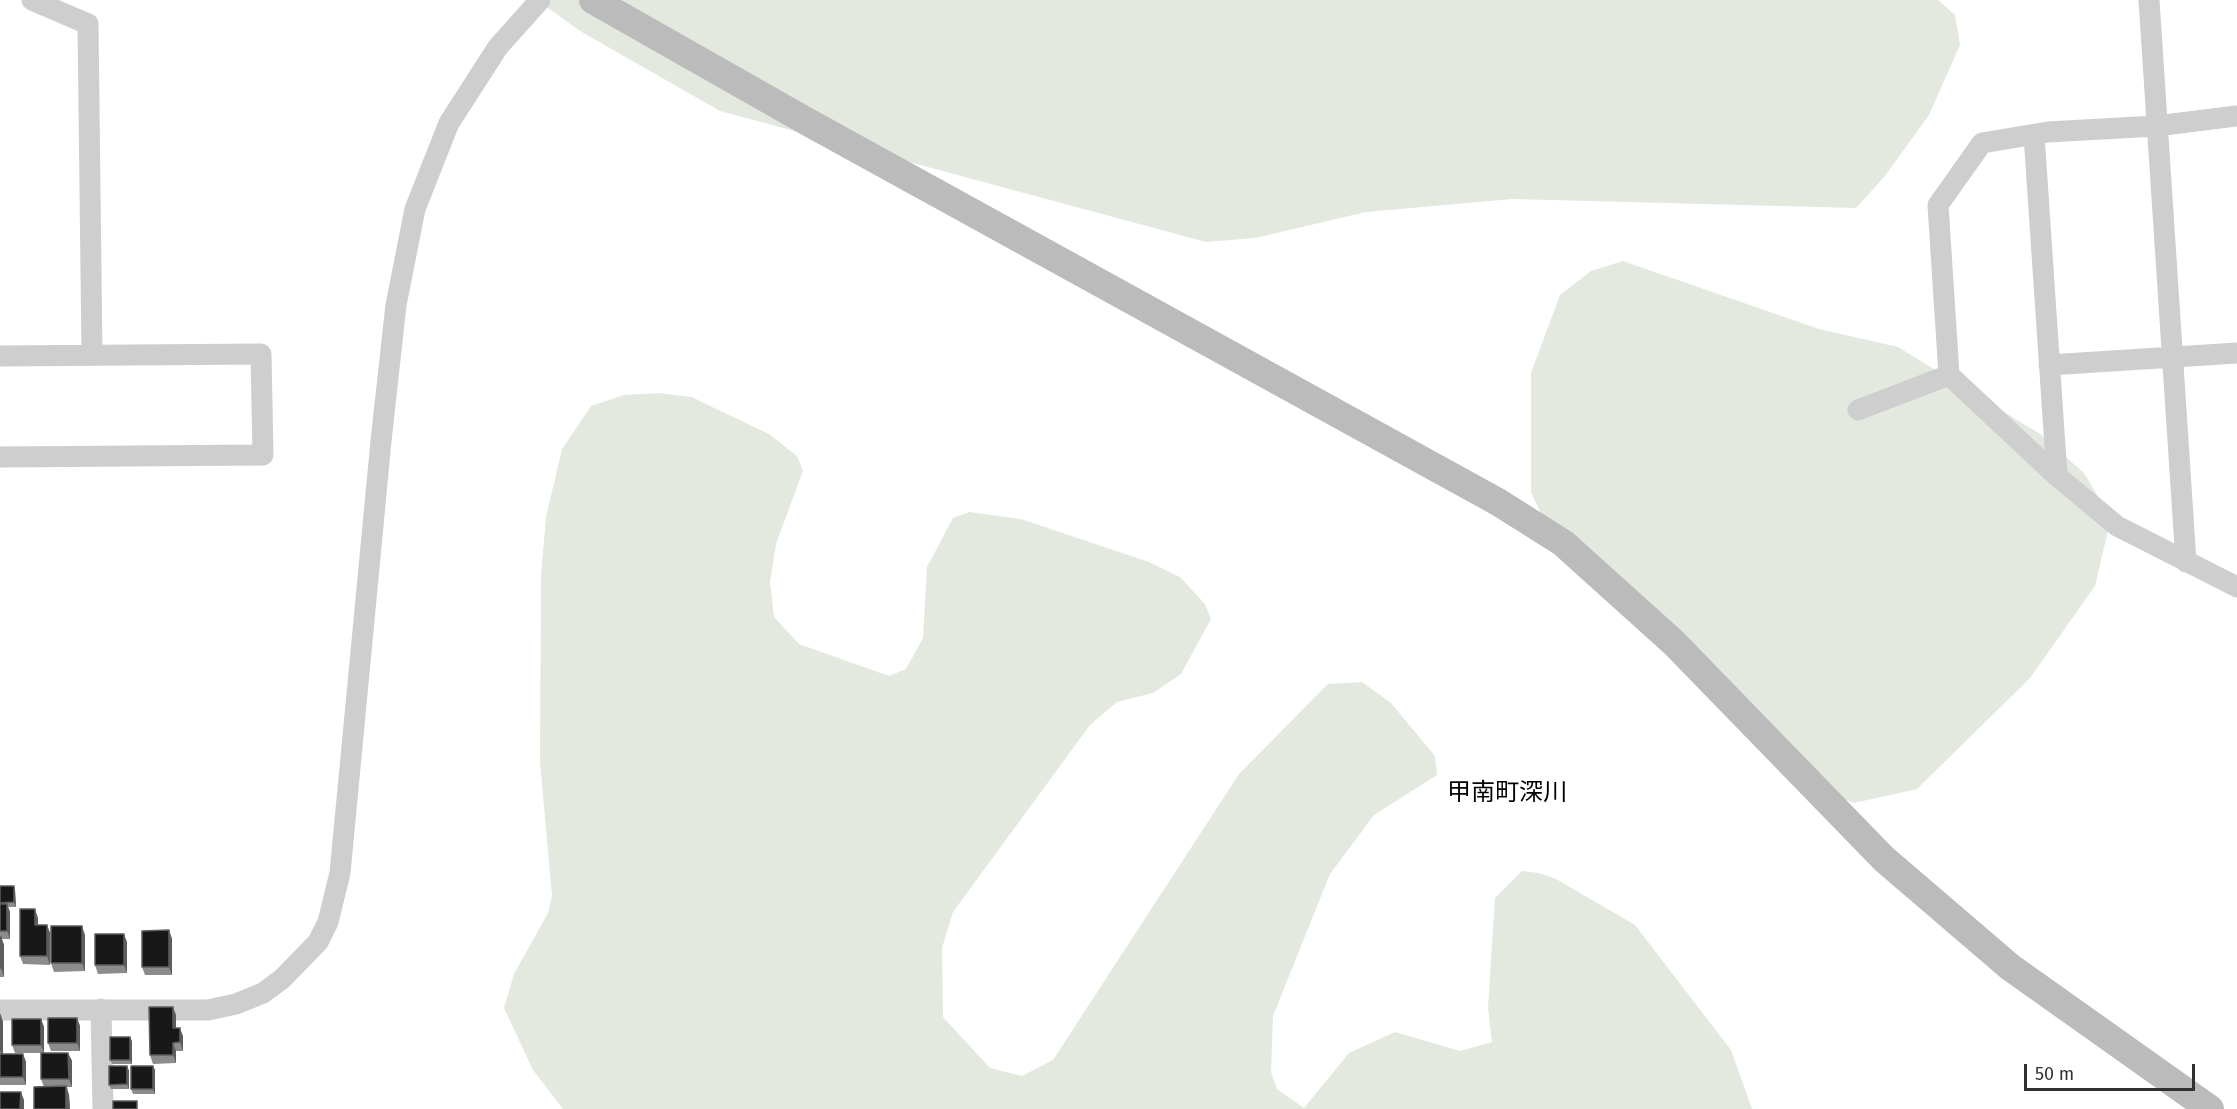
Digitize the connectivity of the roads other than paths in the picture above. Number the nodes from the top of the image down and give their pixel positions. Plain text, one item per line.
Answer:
1 (32, 0) edge
2 (540, 0) edge
3 (592, 0) edge
4 (2149, 0) edge
5 (2237, 116) edge
6 (2156, 126) junction
7 (2034, 135) junction
8 (2237, 353) edge
9 (92, 354) junction
10 (0, 356) edge
11 (2172, 358) junction
12 (2049, 365) junction
13 (1949, 375) junction
14 (1858, 410) dead end
15 (0, 457) edge
16 (2057, 476) junction
17 (2186, 562) junction
18 (2237, 587) edge
19 (0, 1010) edge
20 (101, 1010) junction
21 (103, 1109) edge
22 (2210, 1109) edge

1 - 9 street
2 - 20 street
3 - 22 street
4 - 6 street
5 - 6 street
6 - 7 street
6 - 11 street
7 - 12 street
7 - 13 street
8 - 11 street
9 - 10 street
9 - 15 street
11 - 12 street
11 - 17 street
12 - 16 street
13 - 14 street
13 - 16 street
16 - 17 street
17 - 18 street
19 - 20 street
20 - 21 street

